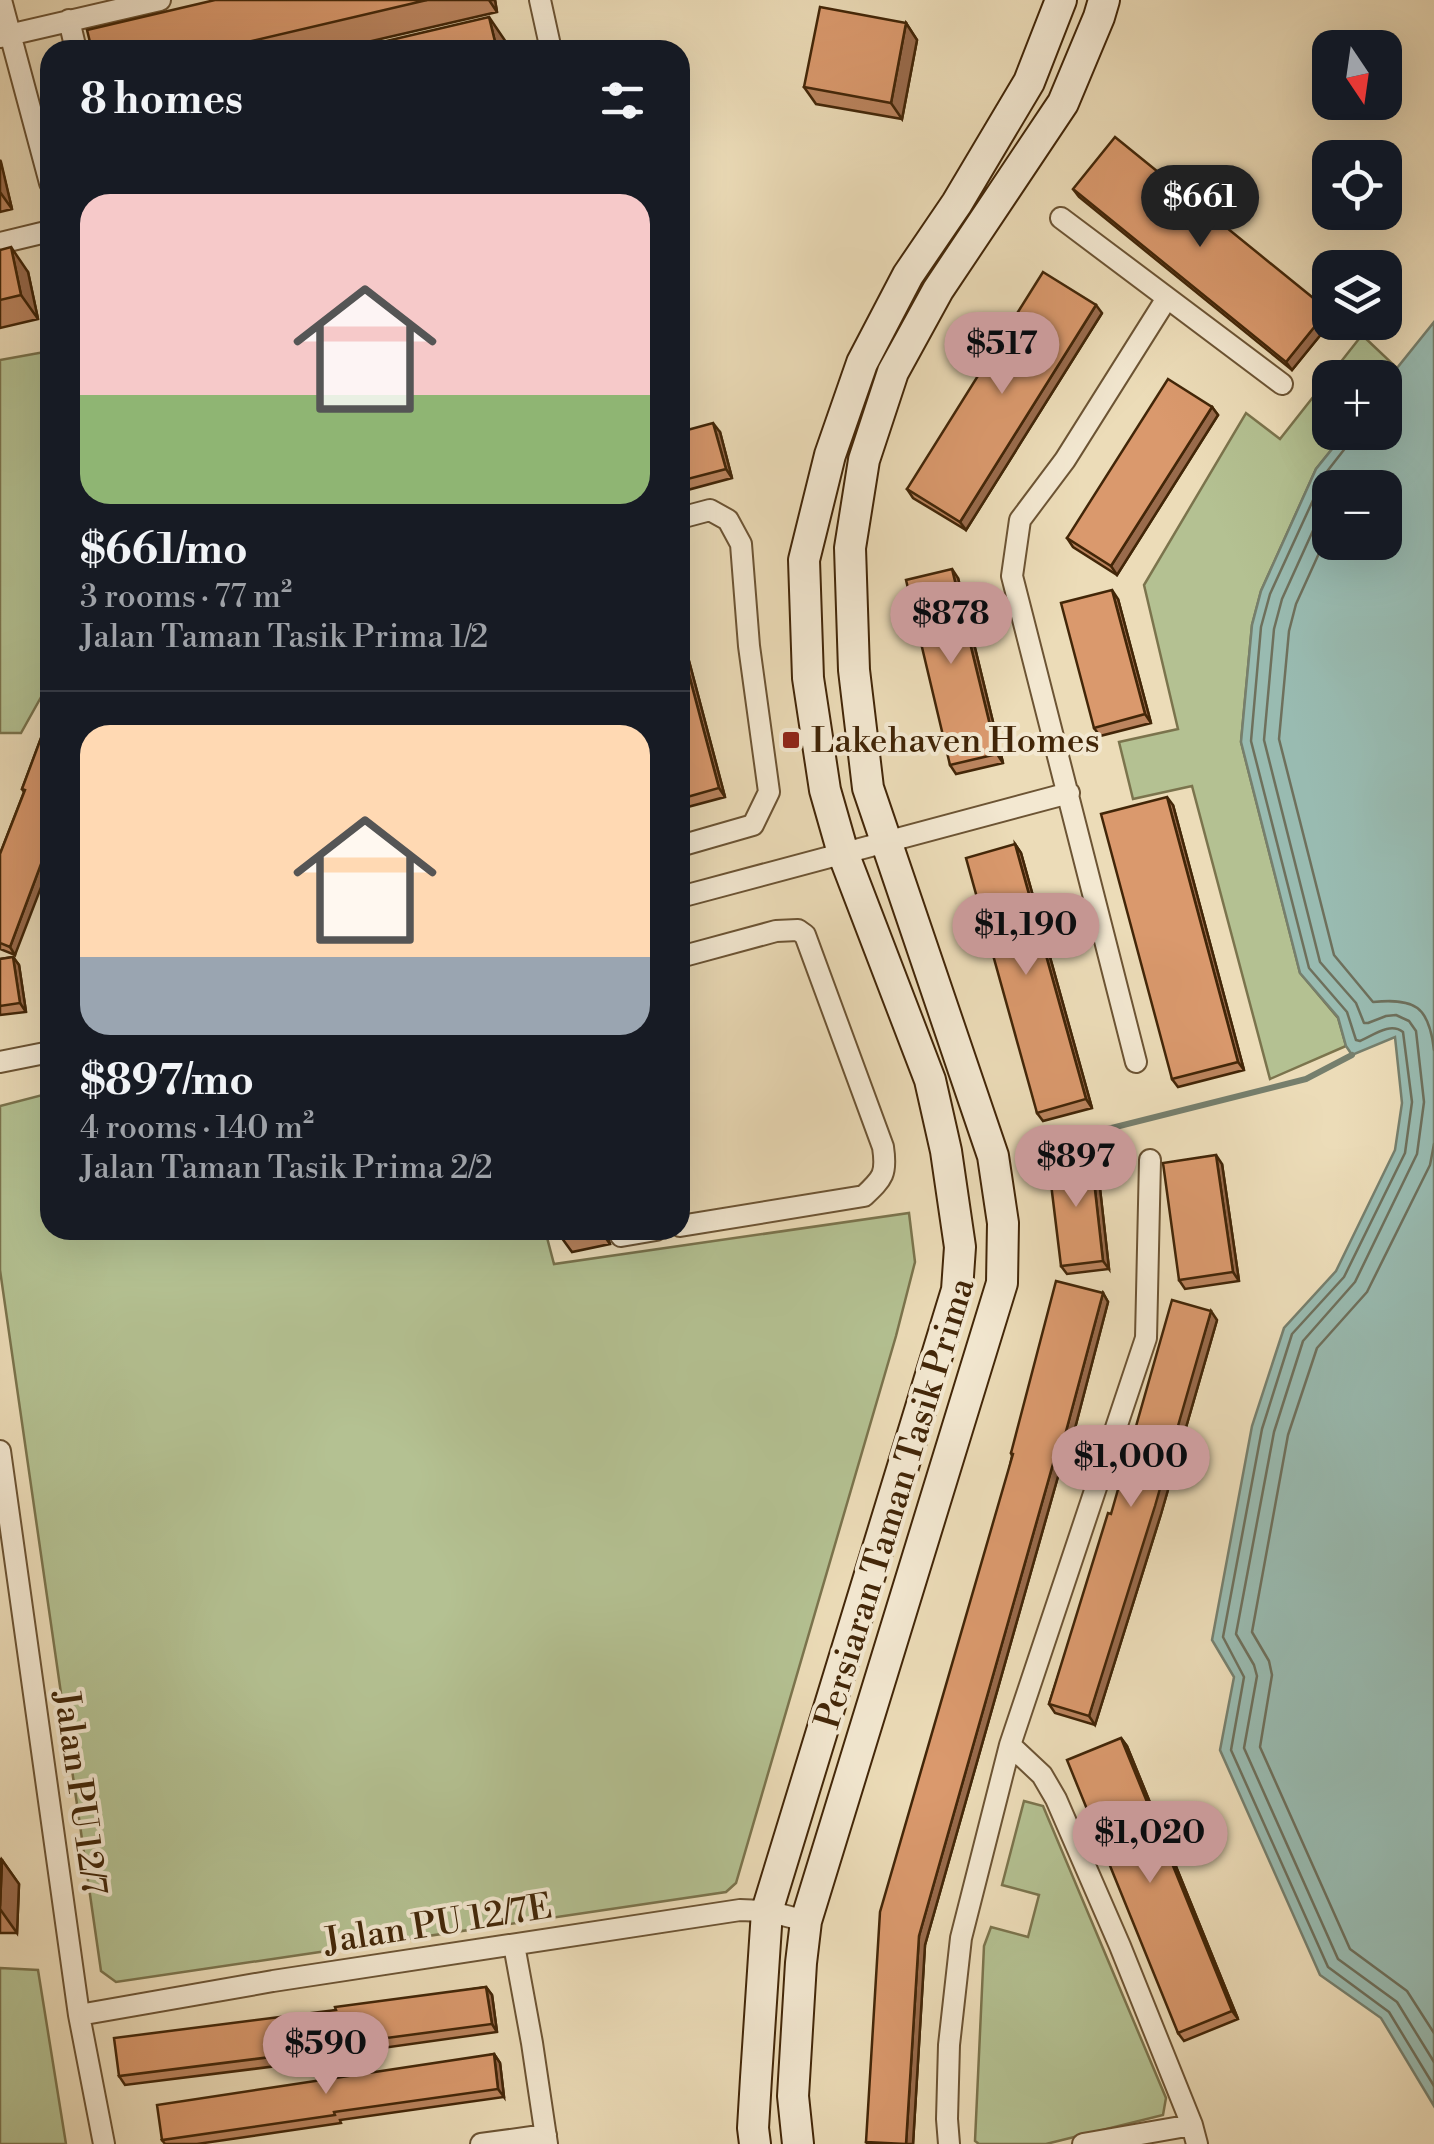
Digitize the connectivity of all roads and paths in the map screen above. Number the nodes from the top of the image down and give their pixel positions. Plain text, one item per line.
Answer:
1 (1, 0) edge
2 (160, 0) edge
3 (540, 0) edge
4 (1062, 0) edge
5 (1104, 0) edge
6 (70, 20) junction
7 (5, 35) edge
8 (74, 40) edge
9 (549, 40) edge
10 (40, 149) edge
11 (1062, 218) dead end
12 (40, 233) edge
13 (0, 243) edge
14 (1166, 298) junction
15 (1282, 384) dead end
16 (690, 515) edge
17 (1069, 793) junction
18 (886, 842) junction
19 (690, 843) edge
20 (843, 853) junction
21 (690, 894) edge
22 (690, 954) edge
23 (40, 1054) edge
24 (0, 1062) edge
25 (1136, 1062) dead end
26 (1150, 1160) dead end
27 (690, 1224) edge
28 (0, 1450) edge
29 (1010, 1746) junction
30 (767, 1911) junction
31 (806, 1921) junction
32 (514, 1945) junction
33 (79, 2015) junction
34 (1194, 2134) edge
35 (546, 2140) edge
36 (104, 2144) edge
37 (481, 2144) edge
38 (755, 2144) edge
39 (798, 2144) edge
40 (949, 2144) edge
41 (1083, 2144) edge

1 - 7 street
2 - 6 street
3 - 9 street
4 - 20 main road, Persiaran Taman Tasik Prima
5 - 18 main road, Persiaran Taman Tasik Prima
6 - 7 street
6 - 8 street
7 - 10 street
11 - 14 street
12 - 13 street
14 - 15 street
14 - 17 street
16 - 19 street
17 - 18 street
17 - 25 street
18 - 20 street
18 - 31 main road, Persiaran Taman Tasik Prima
20 - 21 street
20 - 30 main road, Persiaran Taman Tasik Prima
22 - 27 street
23 - 24 street
26 - 29 street
28 - 33 street, Jalan PU 12/7
29 - 34 street
29 - 40 street
30 - 31 street, Jalan PU 12/7E
30 - 32 street, Jalan PU 12/7E
30 - 38 main road, Persiaran Taman Tasik Prima
31 - 39 main road, Persiaran Taman Tasik Prima
32 - 33 street, Jalan PU 12/7E
32 - 35 street
33 - 36 street, Jalan PU 12/7
34 - 41 street
35 - 37 street

